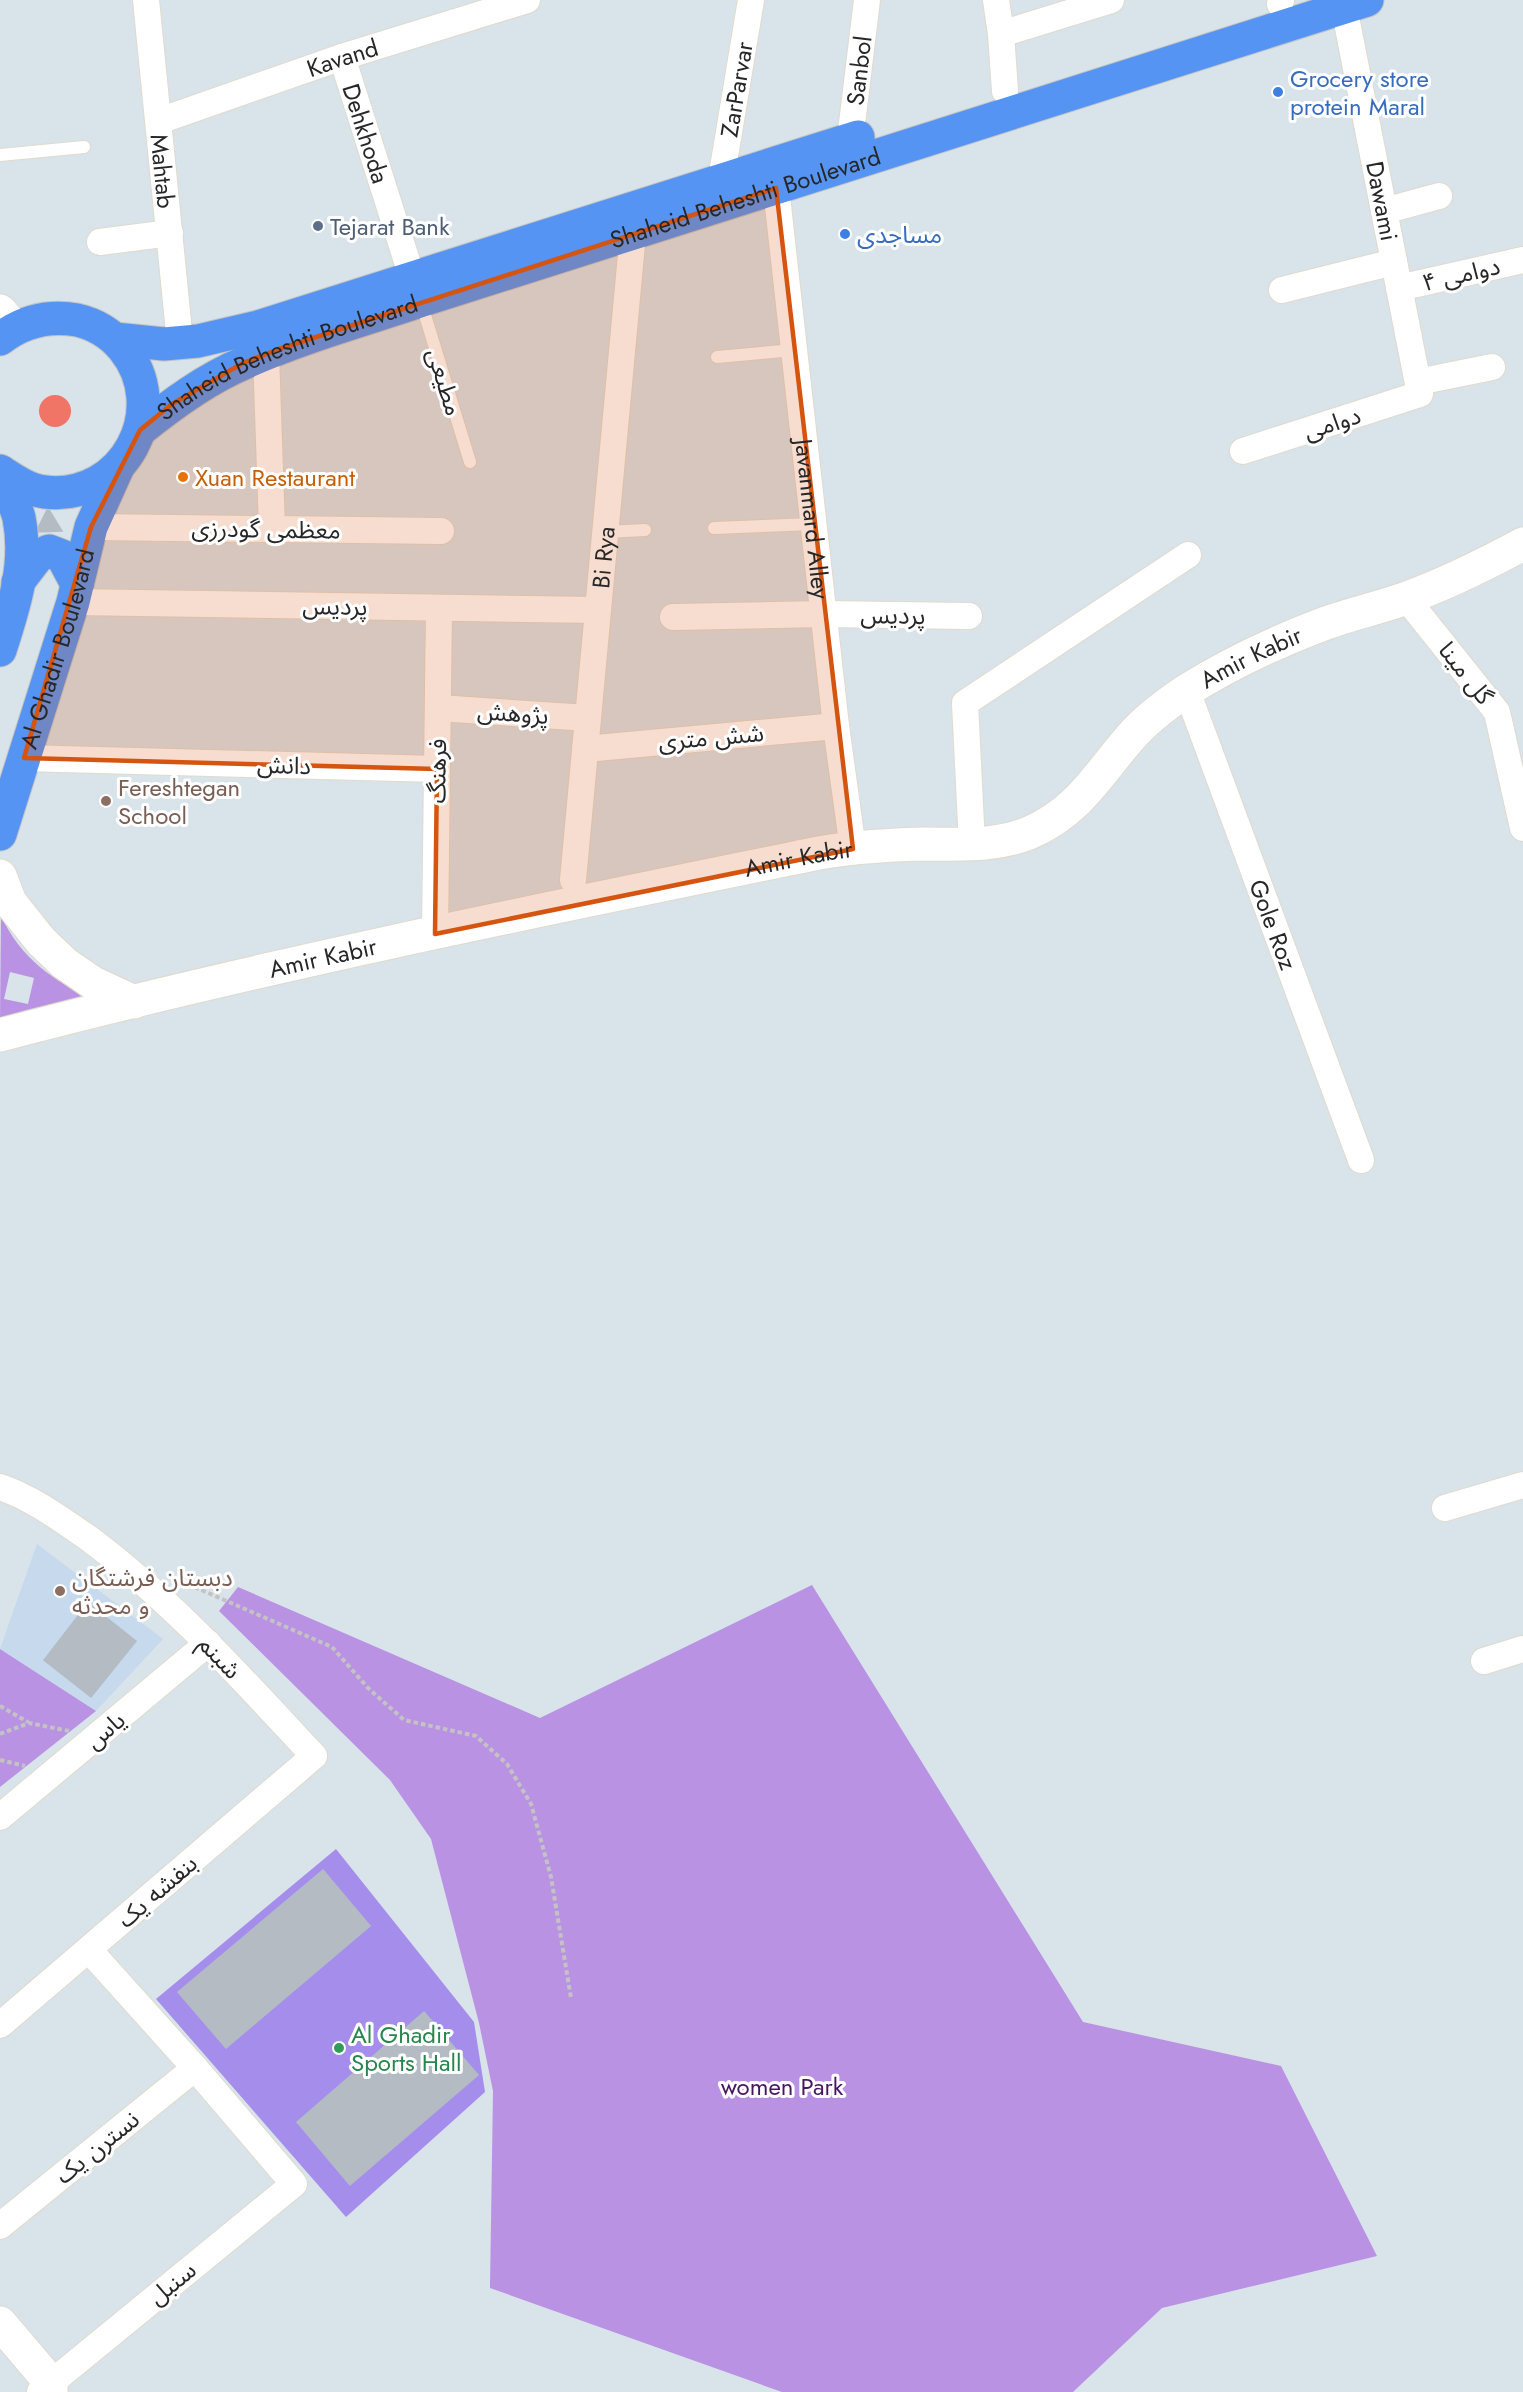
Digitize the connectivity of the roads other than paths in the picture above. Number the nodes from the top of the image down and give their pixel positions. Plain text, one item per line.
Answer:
1 (146, 0) edge
2 (527, 0) edge
3 (751, 0) edge
4 (867, 0) edge
5 (996, 0) edge
6 (1111, 0) edge
7 (1284, 1) edge
8 (1355, 4) edge
9 (1001, 34) junction
10 (342, 57) junction
11 (1005, 91) junction
12 (159, 121) junction
13 (850, 140) junction
14 (84, 147) dead end
15 (0, 155) edge
16 (721, 180) junction
17 (776, 188) junction
18 (1439, 196) dead end
19 (1384, 211) junction
20 (170, 233) junction
21 (633, 233) junction
22 (100, 242) dead end
23 (1523, 260) edge
24 (1394, 262) junction
25 (1399, 288) junction
26 (417, 289) junction
27 (1282, 290) dead end
28 (5, 326) edge
29 (114, 339) junction
30 (180, 342) junction
31 (794, 350) junction
32 (266, 354) junction
33 (717, 357) dead end
34 (1492, 367) dead end
35 (1419, 388) junction
36 (140, 430) junction
37 (1243, 451) dead end
38 (470, 462) dead end
39 (118, 467) junction
40 (0, 473) edge
41 (271, 520) junction
42 (813, 524) junction
43 (91, 527) junction
44 (714, 528) dead end
45 (645, 530) dead end
46 (441, 531) dead end
47 (605, 532) junction
48 (1523, 543) edge
49 (1188, 555) dead end
50 (18, 582) junction
51 (75, 593) junction
52 (1406, 598) junction
53 (438, 608) junction
54 (598, 610) junction
55 (823, 614) junction
56 (969, 616) dead end
57 (673, 617) dead end
58 (1, 643) edge
59 (1187, 690) junction
60 (438, 708) junction
61 (588, 718) junction
62 (836, 726) junction
63 (585, 749) junction
64 (24, 758) junction
65 (1516, 762) edge
66 (437, 769) junction
67 (1523, 828) edge
68 (0, 834) edge
69 (972, 845) junction
70 (853, 849) junction
71 (0, 876) edge
72 (573, 880) dead end
73 (435, 934) junction
74 (134, 1002) junction
75 (0, 1035) edge
76 (1361, 1160) dead end
77 (1523, 1485) edge
78 (1, 1489) edge
79 (1445, 1508) dead end
80 (208, 1643) junction
81 (1523, 1649) edge
82 (1484, 1661) dead end
83 (314, 1756) joint
84 (0, 1817) edge
85 (88, 1950) junction
86 (0, 2025) edge
87 (195, 2068) junction
88 (0, 2226) edge
89 (0, 2323) edge
90 (47, 2389) edge

1 - 12 street, Mahtab
2 - 10 street, Kavand
3 - 16 street, ZarParvar
4 - 13 street, Sanbol
5 - 9 street
6 - 9 street
7 - 11 main road, Shaheid Beheshti Boulevard
8 - 17 main road, Shaheid Beheshti Boulevard
8 - 19 street, Dawami
9 - 11 street
10 - 12 street, Kavand
10 - 26 street, Dehkhoda
11 - 13 main road, Shaheid Beheshti Boulevard
12 - 20 street, Mahtab
13 - 16 main road, Shaheid Beheshti Boulevard
14 - 15 lane
16 - 26 main road, Shaheid Beheshti Boulevard
17 - 21 main road, Shaheid Beheshti Boulevard
17 - 31 street, Javanmard Alley
18 - 19 street
19 - 24 street, Dawami
20 - 22 street
20 - 30 street, Mahtab
21 - 26 main road, Shaheid Beheshti Boulevard
21 - 47 street, Bi Rya
23 - 25 street, دوامی ۴
24 - 25 street, Dawami
24 - 27 street
25 - 35 street, Dawami
26 - 30 main road, Shaheid Beheshti Boulevard
26 - 32 main road, Shaheid Beheshti Boulevard
26 - 38 lane, مطیعی
28 - 29 main road
29 - 30 main road, Shaheid Beheshti Boulevard
29 - 36 main road
31 - 33 lane
31 - 42 street, Javanmard Alley
32 - 36 main road, Shaheid Beheshti Boulevard
32 - 41 street
34 - 35 street, دوامی
35 - 37 street, دوامی
36 - 39 main road
39 - 40 main road
39 - 43 main road, Al Ghadir Boulevard
40 - 50 main road
41 - 43 street, معظمی گودرزی
41 - 46 street, معظمی گودرزی
42 - 44 lane
42 - 55 street, Javanmard Alley
43 - 51 main road, Al Ghadir Boulevard
45 - 47 lane
47 - 54 street, Bi Rya
48 - 52 street, Amir Kabir
49 - 69 street
50 - 51 main road
50 - 58 main road
51 - 53 street, پردیس
51 - 64 main road, Al Ghadir Boulevard
52 - 59 street, Amir Kabir
52 - 65 street, گل مینا
53 - 54 street, پردیس
53 - 60 street, فرهنگ
54 - 61 street, Bi Rya
55 - 56 street, پردیس
55 - 57 street, پردیس
55 - 62 street, Javanmard Alley
59 - 69 street, Amir Kabir
59 - 76 street, Gole Roz
60 - 61 street, پژوهش
60 - 66 street, فرهنگ
61 - 63 street, Bi Rya
62 - 63 street, شش متری
62 - 70 street, Javanmard Alley
63 - 72 street, Bi Rya
64 - 66 street, دانش
64 - 68 main road, Al Ghadir Boulevard
65 - 67 street, گل مینا
66 - 73 street, فرهنگ
69 - 70 street, Amir Kabir
70 - 73 street, Amir Kabir
71 - 74 street
73 - 74 street, Amir Kabir
74 - 75 street, Amir Kabir
77 - 79 street
78 - 80 street, شبنم
80 - 83 street, شبنم
80 - 84 street, یاس
81 - 82 street
83 - 85 street, بنفشه یک
85 - 86 street, بنفشه یک
85 - 87 street
87 - 88 street, نسترن یک
87 - 90 street, سنبل
89 - 90 street

